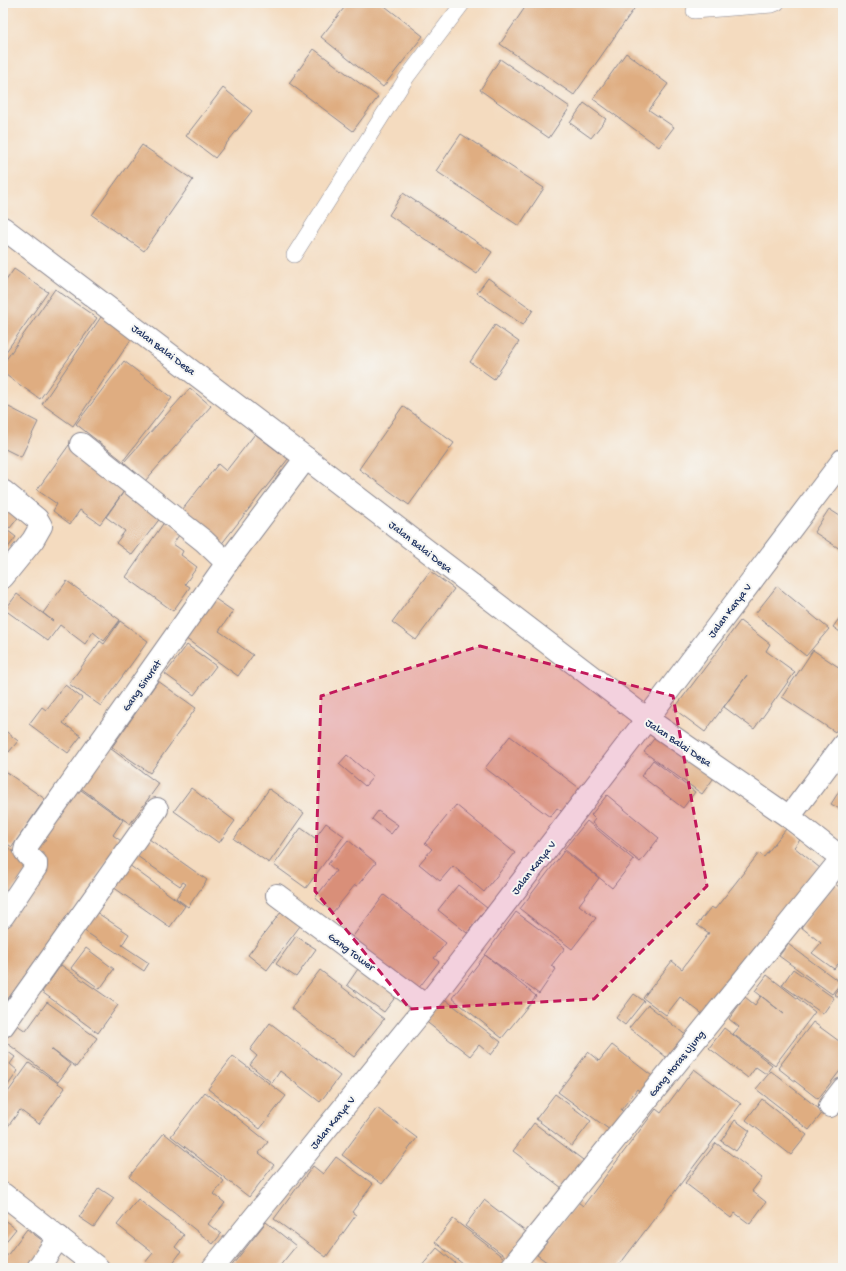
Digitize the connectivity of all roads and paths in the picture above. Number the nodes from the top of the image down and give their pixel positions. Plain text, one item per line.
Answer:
1 (463, 3) edge
2 (777, 3) edge
3 (694, 11) dead end
4 (7, 238) edge
5 (294, 255) dead end
6 (81, 444) dead end
7 (306, 458) junction
8 (843, 460) edge
9 (3, 491) edge
10 (227, 563) junction
11 (3, 577) edge
12 (646, 719) junction
13 (843, 745) edge
14 (157, 808) dead end
15 (789, 817) junction
16 (842, 858) edge
17 (277, 896) dead end
18 (3, 916) edge
19 (426, 1006) junction
20 (3, 1026) edge
21 (843, 1088) edge
22 (830, 1106) dead end
23 (3, 1194) edge
24 (59, 1237) junction
25 (38, 1268) edge
26 (98, 1268) edge
27 (213, 1268) edge
28 (511, 1268) edge

1 - 5 lane
2 - 3 lane
4 - 7 street, Jalan Balai Desa
6 - 10 street
7 - 10 street, Gang Sinurat
7 - 12 street, Jalan Balai Desa
8 - 12 street, Jalan Karya V
9 - 11 street
10 - 18 street, Gang Sinurat
12 - 15 street, Jalan Balai Desa
12 - 19 street, Jalan Karya V
13 - 15 street
14 - 20 street
15 - 16 street, Jalan Balai Desa
16 - 28 street, Gang Horas Ujung
17 - 19 street, Gang Tower
19 - 27 street, Jalan Karya V
21 - 22 street
23 - 24 street
24 - 25 street
24 - 26 street

